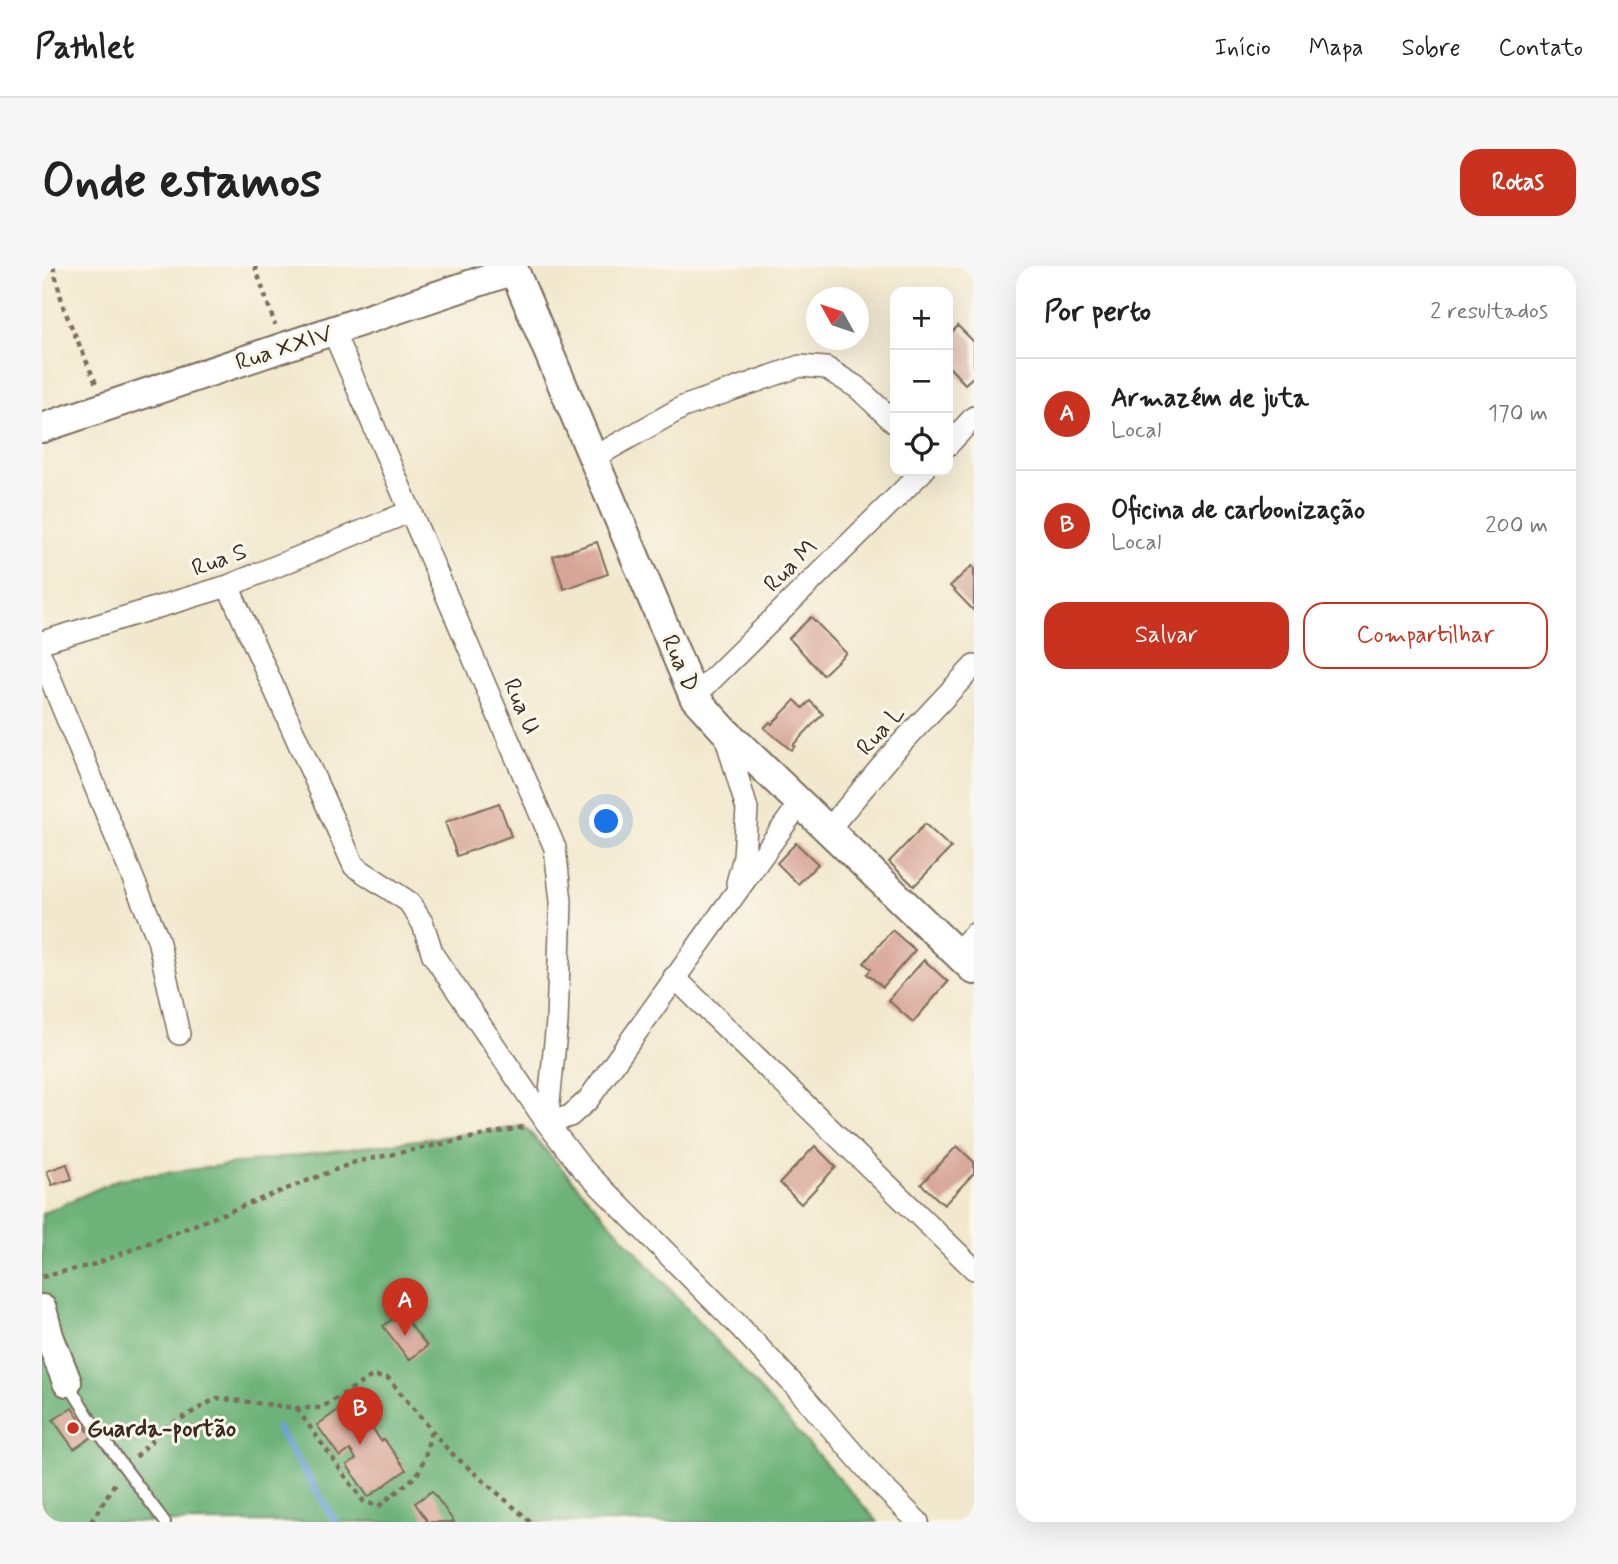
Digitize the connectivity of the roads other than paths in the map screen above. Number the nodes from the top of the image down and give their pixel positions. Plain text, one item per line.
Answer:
1 (520, 268) edge
2 (333, 331) junction
3 (974, 417) edge
4 (890, 418) edge
5 (42, 428) edge
6 (953, 440) edge
7 (593, 458) junction
8 (918, 476) edge
9 (410, 512) junction
10 (228, 586) junction
11 (42, 642) edge
12 (42, 658) edge
13 (974, 666) edge
14 (694, 697) junction
15 (724, 730) junction
16 (800, 803) junction
17 (828, 830) junction
18 (733, 895) junction
19 (968, 952) edge
20 (674, 977) junction
21 (179, 1034) dead end
22 (547, 1123) junction
23 (974, 1269) edge
24 (42, 1309) edge
25 (67, 1382) joint
26 (165, 1522) edge
27 (918, 1522) edge

1 - 2 street, Rua XXIV
1 - 7 street, Rua D
2 - 5 street, Rua XXIV
2 - 9 street, Rua U
3 - 6 street
4 - 7 street
7 - 14 street, Rua D
8 - 14 street, Rua M
9 - 10 street, Rua S
9 - 22 street, Rua U
10 - 11 street, Rua S
10 - 22 street
12 - 21 street
13 - 17 street, Rua L
14 - 15 street, Rua D
15 - 16 street, Rua D
15 - 18 street
16 - 17 street, Rua D
16 - 18 street
17 - 19 street, Rua D
18 - 20 street
20 - 22 street
20 - 23 street
22 - 27 street
24 - 25 street
25 - 26 lane

